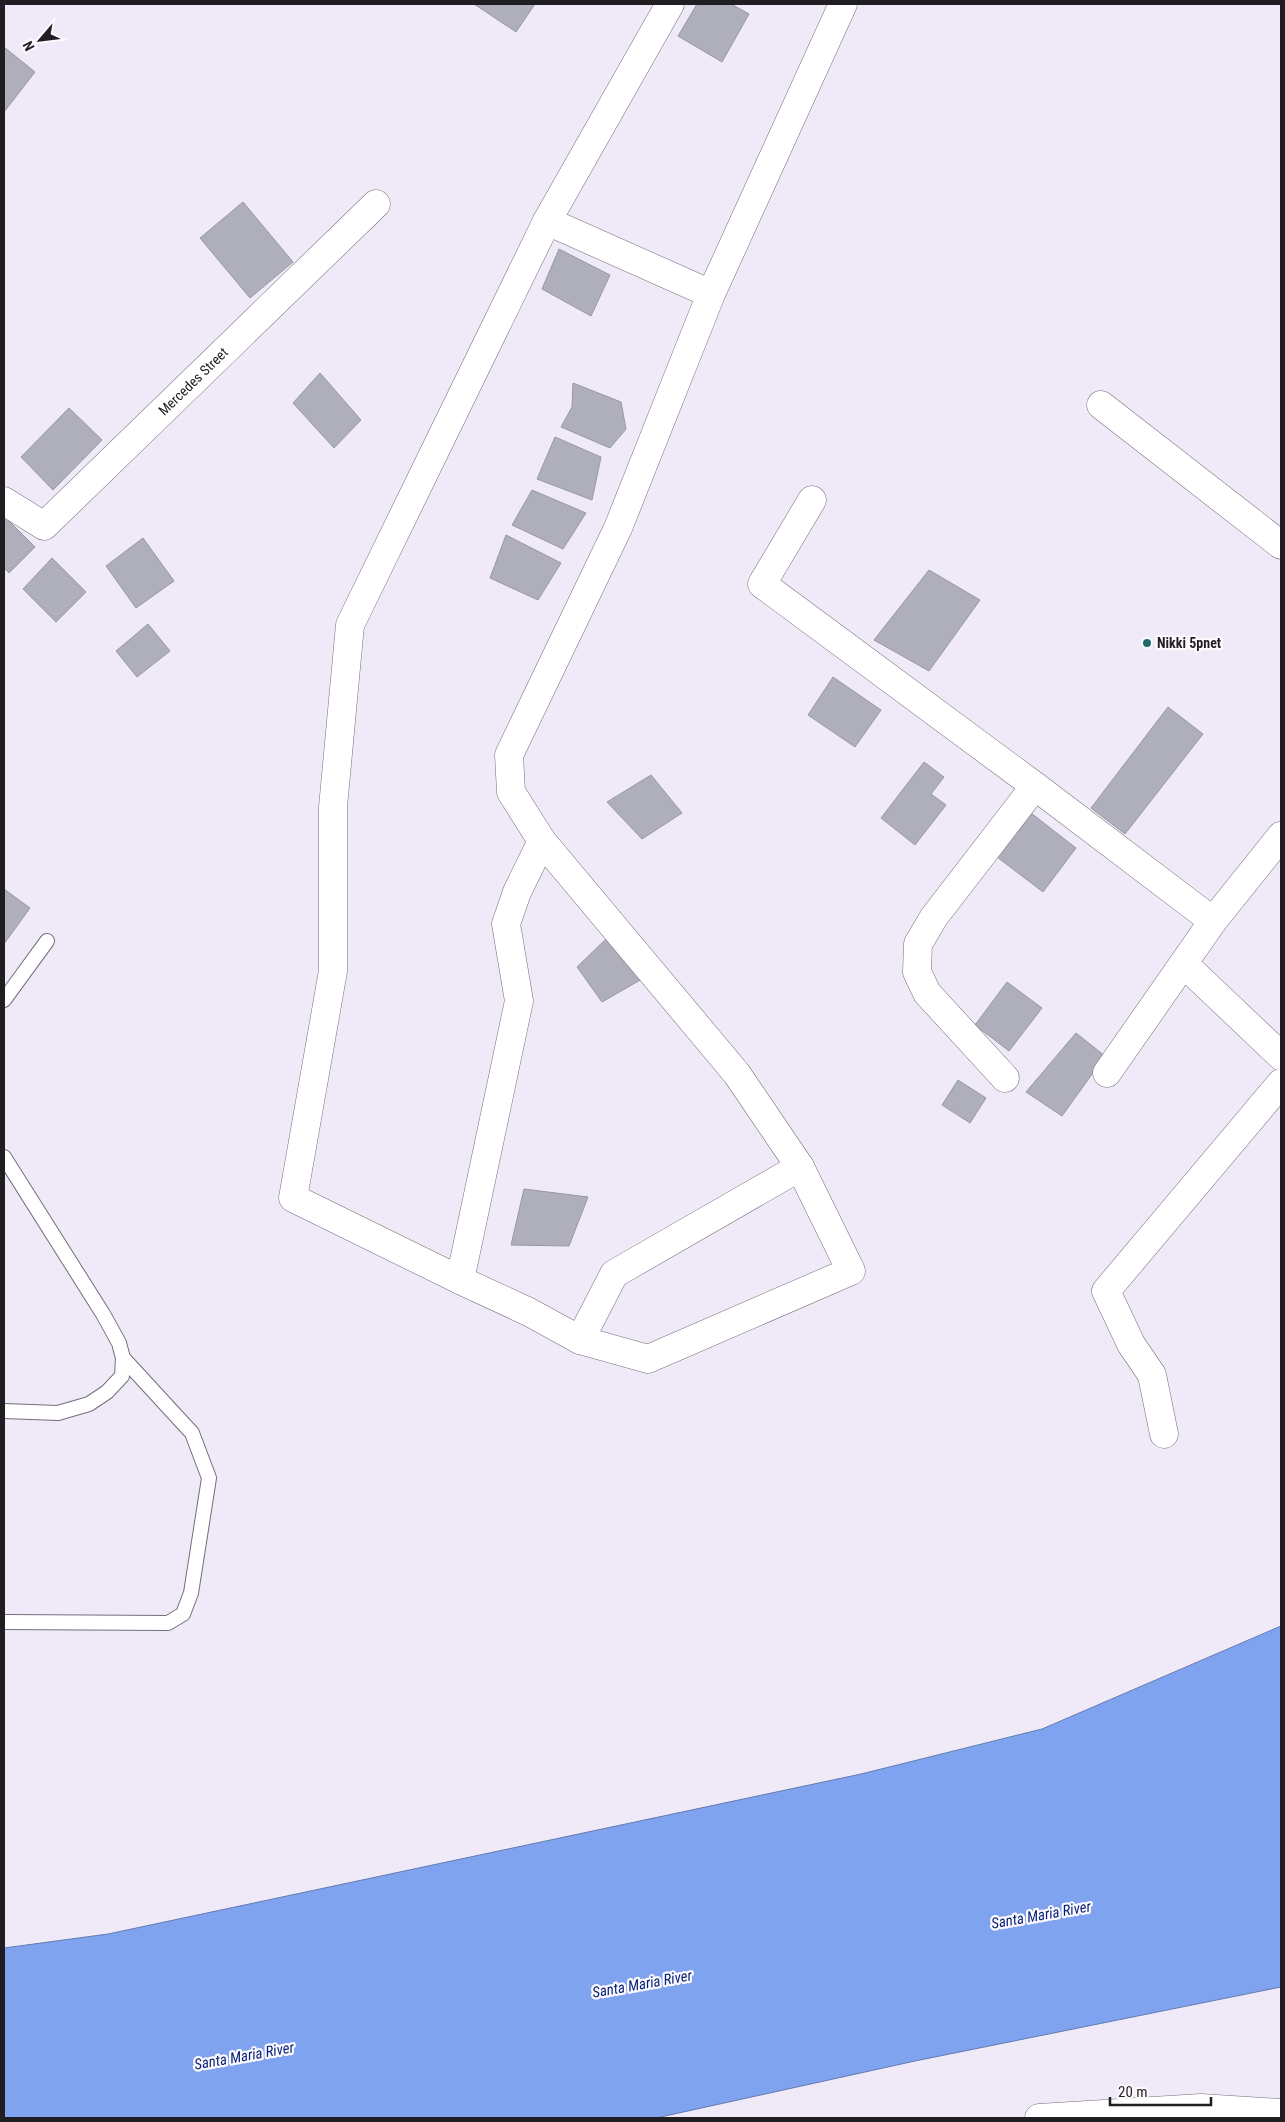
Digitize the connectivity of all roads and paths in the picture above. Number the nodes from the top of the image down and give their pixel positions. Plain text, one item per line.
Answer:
1 (670, 4) edge
2 (843, 4) edge
3 (376, 204) dead end
4 (547, 221) junction
5 (711, 294) junction
6 (1101, 405) dead end
7 (812, 500) dead end
8 (4, 501) edge
9 (1281, 545) edge
10 (1035, 786) junction
11 (1281, 836) edge
12 (542, 841) junction
13 (1213, 921) junction
14 (47, 941) dead end
15 (1184, 964) junction
16 (4, 1000) edge
17 (1281, 1056) edge
18 (1107, 1073) dead end
19 (1005, 1078) dead end
20 (1281, 1083) edge
21 (4, 1157) edge
22 (800, 1167) junction
23 (460, 1280) junction
24 (580, 1340) junction
25 (123, 1358) junction
26 (4, 1411) edge
27 (1164, 1434) dead end
28 (4, 1622) edge
29 (1281, 2113) edge
30 (1039, 2118) edge

1 - 4 street
2 - 5 street
3 - 8 street, Mercedes Street
4 - 5 street
4 - 23 street
5 - 12 street
6 - 9 street
7 - 10 street
10 - 13 street
10 - 19 street
11 - 13 street
12 - 22 street
12 - 23 street
13 - 15 street
14 - 16 lane
15 - 17 street
15 - 18 street
20 - 27 street
21 - 25 lane
22 - 24 street
22 - 24 street
23 - 24 street
25 - 26 lane
25 - 28 lane
29 - 30 street

